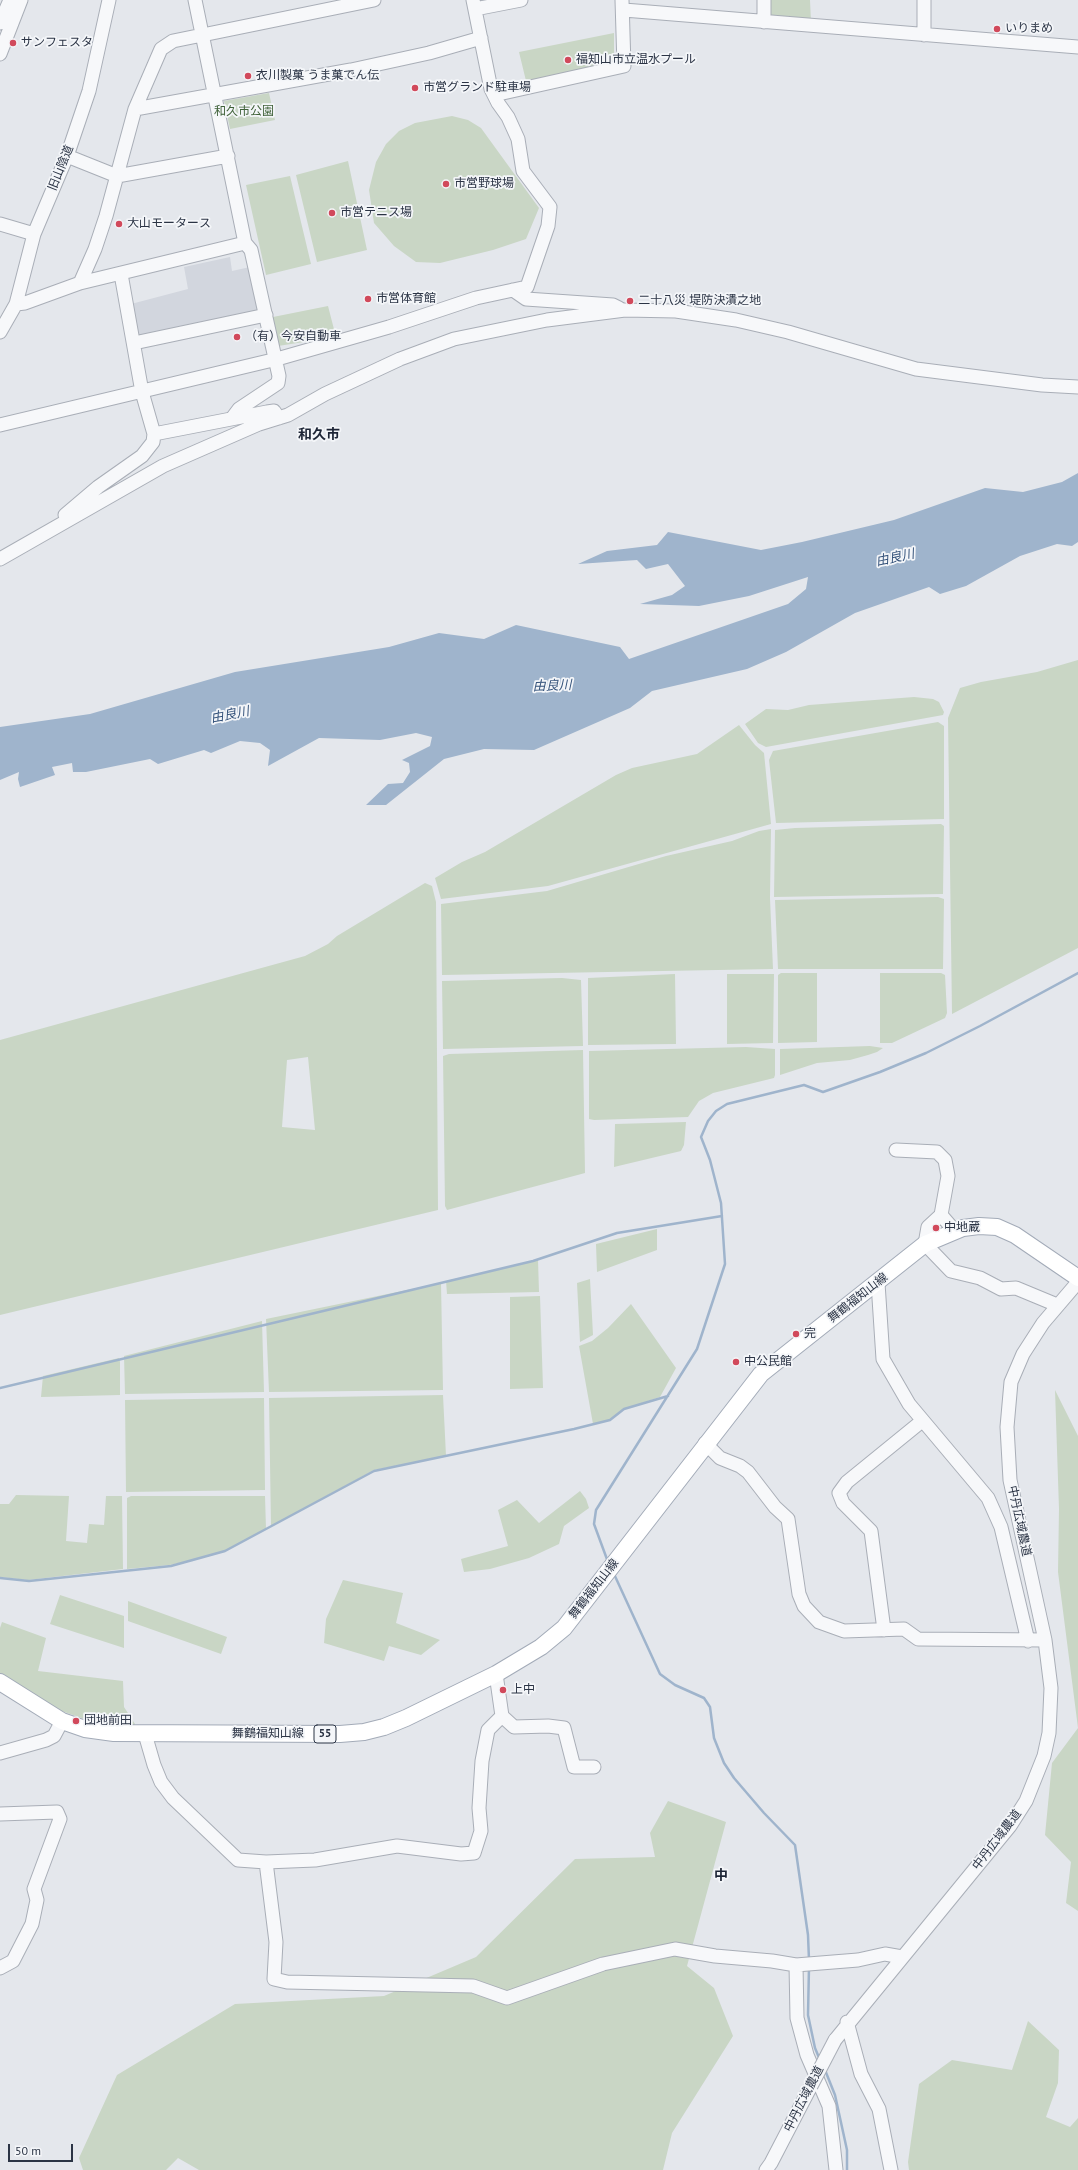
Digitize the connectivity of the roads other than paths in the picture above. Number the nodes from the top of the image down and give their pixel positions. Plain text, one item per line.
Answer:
1 (10, 0) edge
2 (20, 0) edge
3 (109, 0) edge
4 (195, 0) edge
5 (374, 0) edge
6 (521, 0) edge
7 (764, 0) edge
8 (924, 0) edge
9 (474, 4) edge
10 (623, 5) edge
11 (764, 22) junction
12 (0, 24) edge
13 (924, 35) junction
14 (203, 36) junction
15 (481, 38) junction
16 (1078, 47) edge
17 (0, 54) edge
18 (216, 95) junction
19 (494, 95) junction
20 (135, 109) junction
21 (67, 156) junction
22 (228, 156) junction
23 (117, 176) junction
24 (0, 224) edge
25 (34, 234) junction
26 (245, 243) junction
27 (121, 274) junction
28 (80, 283) junction
29 (513, 290) junction
30 (16, 304) junction
31 (624, 310) junction
32 (266, 315) junction
33 (0, 332) edge
34 (134, 343) junction
35 (277, 359) junction
36 (1078, 387) edge
37 (142, 392) junction
38 (233, 417) junction
39 (279, 418) junction
40 (0, 425) edge
41 (154, 434) junction
42 (47, 532) junction
43 (0, 559) edge
44 (896, 1150) dead end
45 (941, 1215) junction
46 (954, 1230) junction
47 (925, 1244) junction
48 (1078, 1278) edge
49 (878, 1282) junction
50 (1078, 1282) edge
51 (1057, 1305) junction
52 (922, 1421) junction
53 (705, 1443) junction
54 (884, 1630) junction
55 (1028, 1640) junction
56 (1045, 1640) junction
57 (496, 1674) junction
58 (0, 1682) edge
59 (502, 1716) junction
60 (62, 1721) junction
61 (145, 1734) junction
62 (0, 1754) edge
63 (594, 1767) dead end
64 (0, 1814) edge
65 (266, 1862) junction
66 (902, 1956) junction
67 (796, 1965) junction
68 (0, 1968) edge
69 (847, 2022) junction
70 (766, 2170) edge
71 (836, 2170) edge
72 (891, 2170) edge

1 - 12 street
2 - 17 street
3 - 21 street, 旧山陰道
4 - 14 street
5 - 14 street
6 - 9 street
7 - 11 street
8 - 13 street
9 - 15 street
10 - 11 street
10 - 19 street
11 - 13 street
13 - 16 street
14 - 18 street
14 - 20 street
15 - 18 street
15 - 19 street
18 - 20 street
18 - 22 street
19 - 29 street
20 - 23 street
21 - 23 street
21 - 25 street, 旧山陰道
22 - 23 street
22 - 26 street
23 - 28 street
24 - 25 street
25 - 30 street, 旧山陰道
26 - 27 street
26 - 32 street
27 - 28 street
27 - 34 street
28 - 30 street
29 - 31 street
29 - 35 street
30 - 33 street, 旧山陰道
31 - 36 street
31 - 39 street
32 - 34 street
32 - 35 street
34 - 37 street
35 - 37 street
35 - 38 street
37 - 40 street
37 - 41 street
38 - 39 street
38 - 41 street
39 - 42 street
41 - 42 street
42 - 43 street
44 - 45 street
45 - 46 street
45 - 47 street
46 - 47 main road, 舞鶴福知山線 / 55
46 - 48 main road, 舞鶴福知山線 / 55
47 - 49 main road, 舞鶴福知山線 / 55
47 - 51 street
49 - 52 street
49 - 53 main road, 舞鶴福知山線 / 55
50 - 51 street, 中丹広域農道
51 - 56 street, 中丹広域農道
52 - 54 street
52 - 55 street
53 - 54 street
53 - 57 main road, 舞鶴福知山線 / 55
54 - 55 street
55 - 56 street
56 - 66 street, 中丹広域農道
57 - 59 street
57 - 61 main road, 舞鶴福知山線 / 55
58 - 60 main road, 舞鶴福知山線 / 55
59 - 63 street
59 - 65 street
60 - 61 main road, 舞鶴福知山線 / 55
60 - 62 street
61 - 65 street
64 - 68 street
65 - 67 street
66 - 67 street
66 - 69 street, 中丹広域農道
67 - 71 street
69 - 70 street, 中丹広域農道, bridge
69 - 72 street

